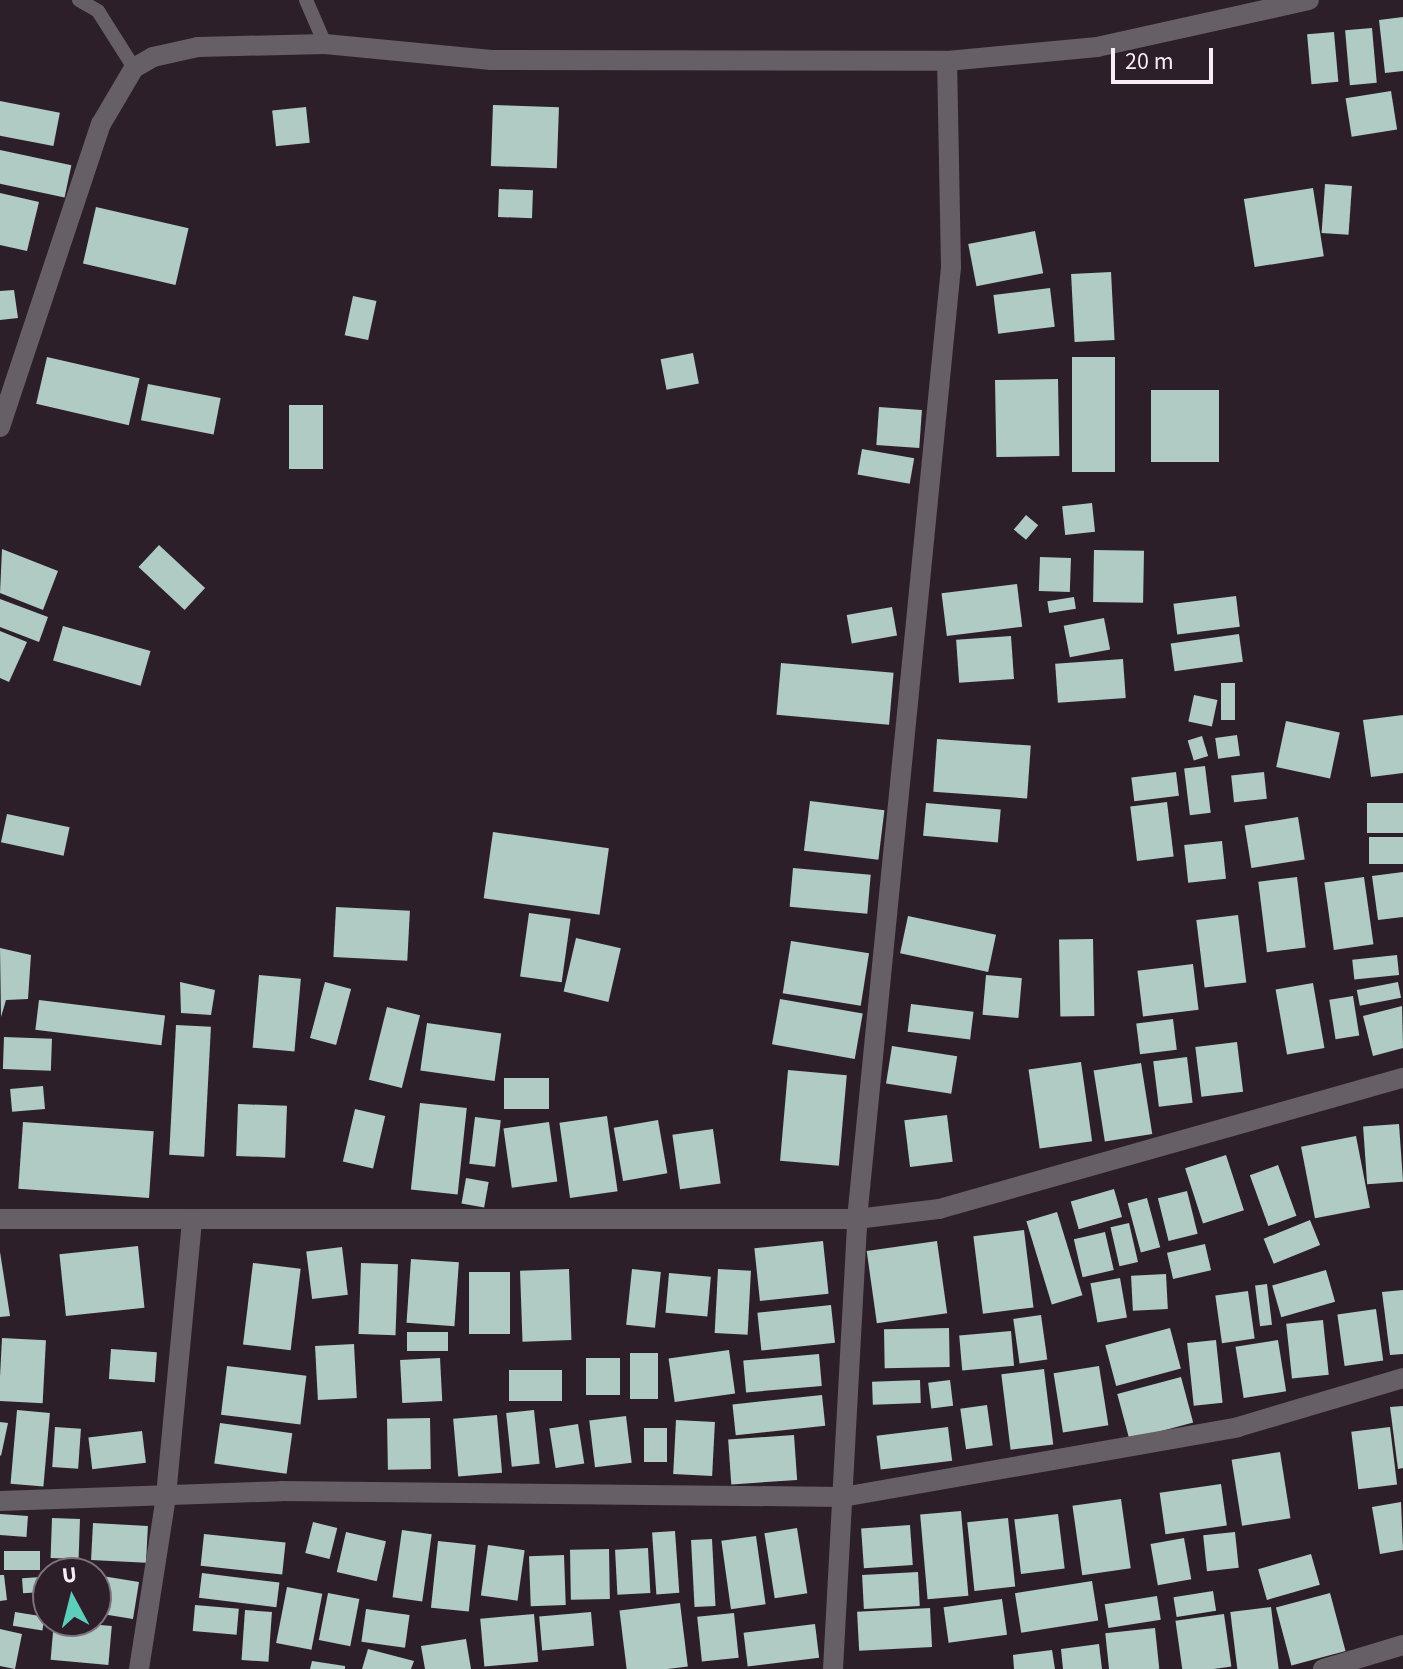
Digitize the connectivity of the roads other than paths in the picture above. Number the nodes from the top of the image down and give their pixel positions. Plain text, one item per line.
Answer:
1 (79, 0) edge
2 (306, 0) edge
3 (1309, 0) edge
4 (325, 44) junction
5 (947, 61) junction
6 (134, 68) junction
7 (0, 427) edge
8 (1403, 1078) edge
9 (0, 1219) edge
10 (192, 1219) junction
11 (857, 1219) junction
12 (1403, 1378) edge
13 (166, 1496) junction
14 (843, 1497) junction
15 (0, 1501) edge
16 (1403, 1645) edge
17 (139, 1669) edge
18 (833, 1669) edge
19 (1323, 1669) edge

1 - 6 lane
2 - 4 lane
3 - 5 street
4 - 5 street
4 - 6 street
5 - 11 street
6 - 7 street
8 - 11 street
9 - 10 street
10 - 11 street
10 - 13 street
11 - 14 street
12 - 14 street
13 - 14 street
13 - 15 street
13 - 17 street
14 - 18 street
16 - 19 street

